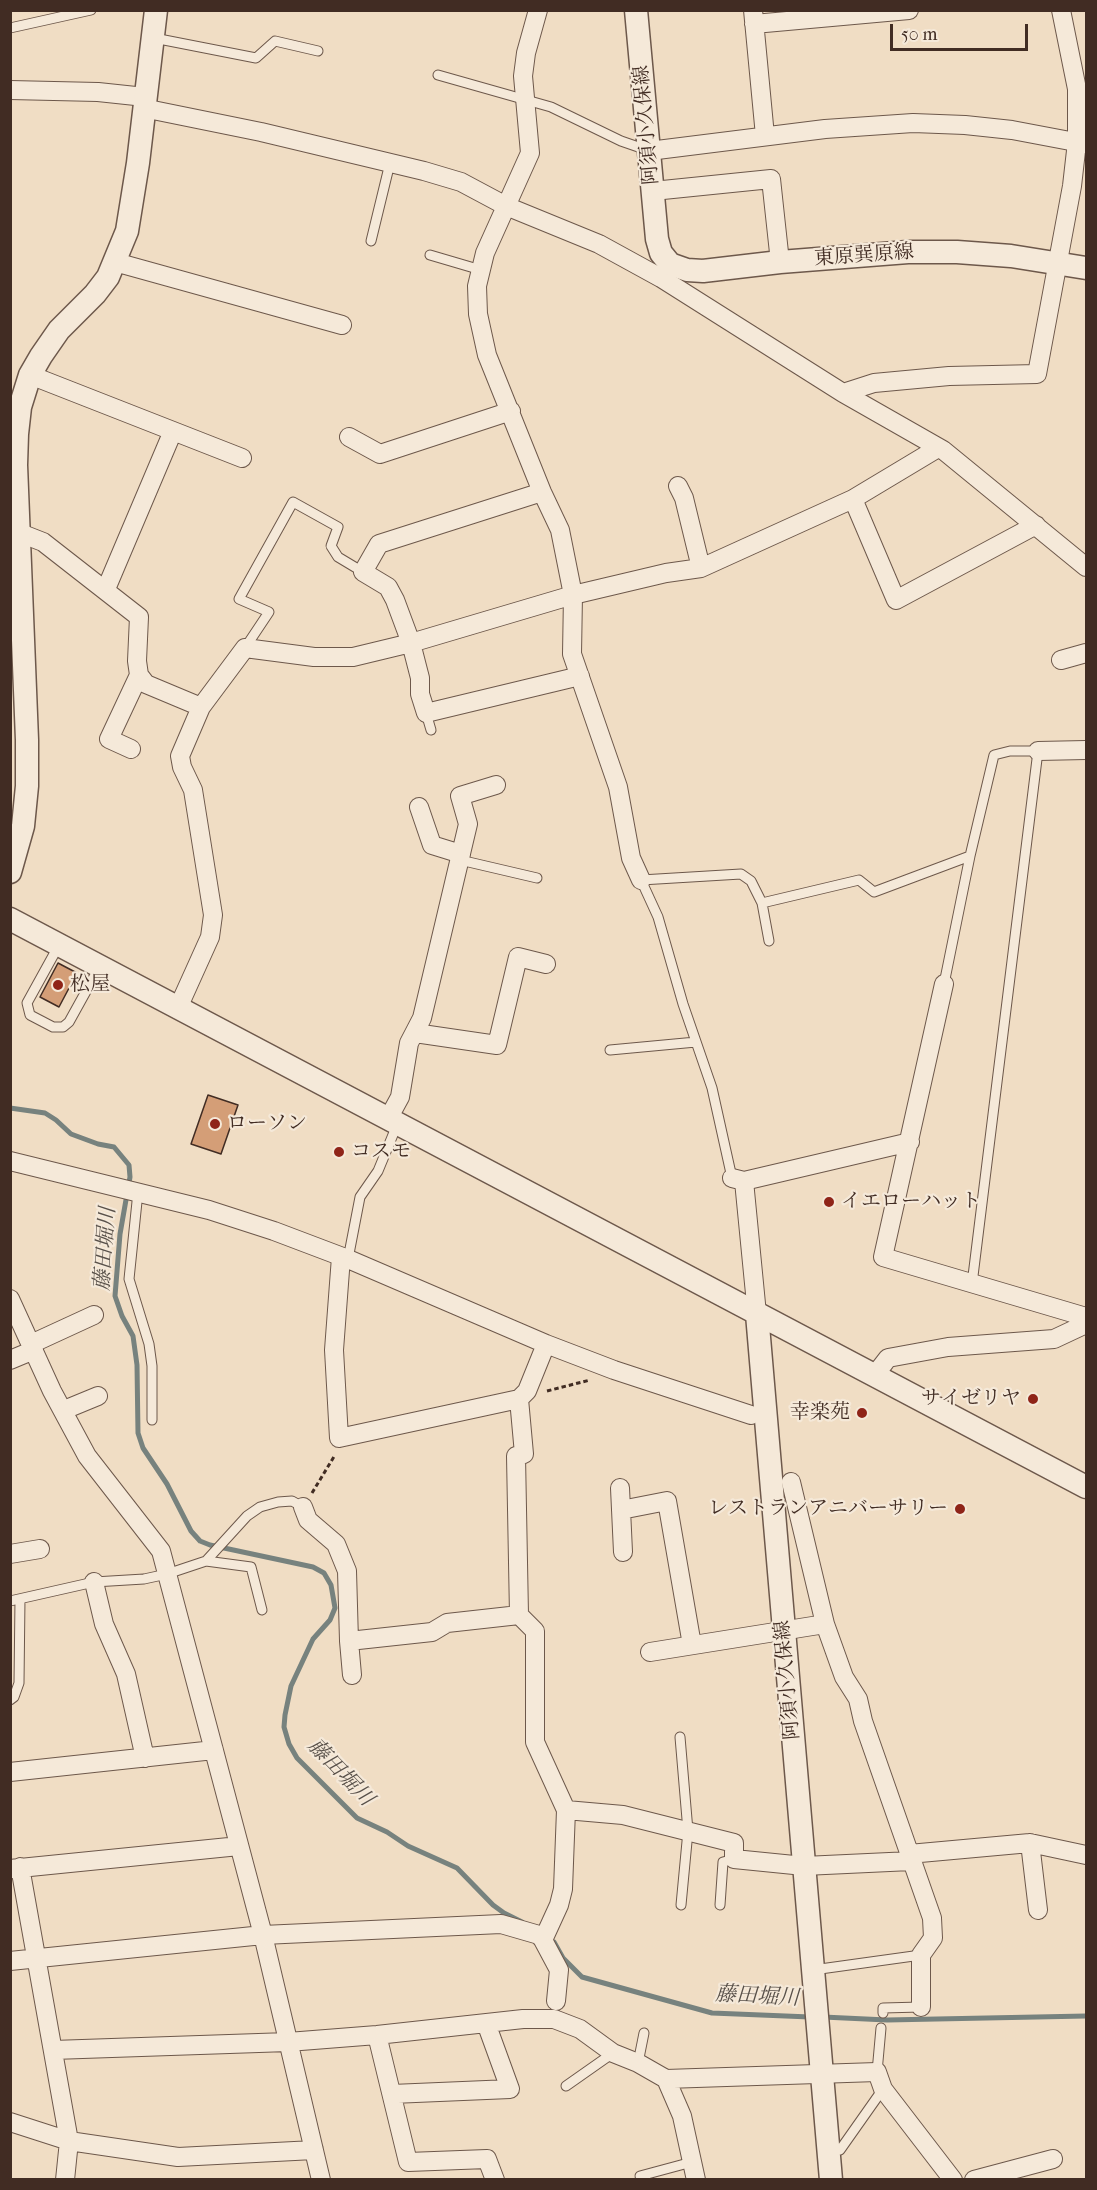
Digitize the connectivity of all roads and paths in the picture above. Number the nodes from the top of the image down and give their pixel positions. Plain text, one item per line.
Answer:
1 (91, 10) edge
2 (156, 10) edge
3 (538, 10) edge
4 (636, 10) edge
5 (909, 10) edge
6 (1061, 10) edge
7 (753, 17) edge
8 (10, 28) edge
9 (152, 38) junction
10 (318, 51) dead end
11 (438, 75) dead end
12 (10, 90) edge
13 (525, 98) junction
14 (144, 103) junction
15 (765, 136) junction
16 (1082, 143) edge
17 (649, 151) junction
18 (390, 163) junction
19 (653, 191) junction
20 (506, 206) junction
21 (657, 239) joint
22 (371, 241) dead end
23 (430, 255) dead end
24 (116, 262) junction
25 (780, 262) junction
26 (1059, 262) junction
27 (1086, 268) edge
28 (481, 270) junction
29 (342, 325) dead end
30 (30, 375) junction
31 (843, 393) junction
32 (511, 411) junction
33 (173, 431) junction
34 (349, 437) dead end
35 (938, 448) junction
36 (242, 458) dead end
37 (14, 464) edge
38 (678, 486) dead end
39 (542, 492) junction
40 (853, 499) junction
41 (1036, 525) junction
42 (20, 532) junction
43 (1086, 567) edge
44 (701, 568) junction
45 (363, 572) junction
46 (106, 589) junction
47 (573, 595) junction
48 (16, 606) edge
49 (411, 643) junction
50 (245, 648) junction
51 (1086, 653) edge
52 (1061, 660) dead end
53 (18, 672) edge
54 (139, 675) junction
55 (579, 676) junction
56 (201, 707) junction
57 (426, 713) junction
58 (431, 730) dead end
59 (131, 749) dead end
60 (1086, 750) edge
61 (1038, 751) junction
62 (496, 785) dead end
63 (419, 807) dead end
64 (970, 856) junction
65 (461, 857) junction
66 (10, 872) edge
67 (537, 878) dead end
68 (641, 880) junction
69 (762, 903) junction
70 (10, 919) edge
71 (768, 941) dead end
72 (59, 945) junction
73 (546, 964) dead end
74 (100, 966) junction
75 (944, 984) joint
76 (178, 1008) junction
77 (415, 1033) junction
78 (696, 1042) junction
79 (610, 1050) dead end
80 (393, 1122) junction
81 (909, 1142) junction
82 (10, 1161) edge
83 (738, 1179) junction
84 (131, 1190) junction
85 (345, 1258) junction
86 (972, 1284) junction
87 (10, 1299) edge
88 (757, 1314) junction
89 (94, 1315) dead end
90 (1086, 1317) edge
91 (1086, 1324) edge
92 (546, 1344) junction
93 (32, 1347) junction
94 (10, 1360) edge
95 (614, 1370) junction
96 (874, 1376) junction
97 (98, 1396) dead end
98 (519, 1399) junction
99 (64, 1410) junction
100 (751, 1415) dead end
101 (152, 1420) dead end
102 (339, 1438) junction
103 (791, 1482) dead end
104 (1086, 1487) edge
105 (620, 1488) dead end
106 (303, 1507) junction
107 (621, 1510) junction
108 (40, 1549) dead end
109 (623, 1552) dead end
110 (10, 1554) edge
111 (206, 1561) junction
112 (167, 1574) junction
113 (94, 1582) junction
114 (15, 1600) edge
115 (262, 1610) dead end
116 (519, 1615) junction
117 (825, 1624) junction
118 (784, 1631) junction
119 (350, 1641) junction
120 (692, 1645) junction
121 (650, 1652) dead end
122 (352, 1676) dead end
123 (10, 1701) edge
124 (680, 1737) dead end
125 (214, 1750) junction
126 (145, 1758) junction
127 (10, 1772) edge
128 (566, 1810) junction
129 (688, 1831) junction
130 (1030, 1844) junction
131 (239, 1846) junction
132 (1086, 1855) edge
133 (910, 1858) junction
134 (734, 1859) junction
135 (804, 1866) junction
136 (15, 1868) edge
137 (681, 1905) dead end
138 (720, 1905) dead end
139 (1038, 1910) dead end
140 (546, 1934) junction
141 (263, 1935) junction
142 (921, 1955) junction
143 (36, 1958) junction
144 (10, 1962) edge
145 (813, 1970) junction
146 (556, 2001) dead end
147 (921, 2007) joint
148 (883, 2013) dead end
149 (486, 2023) junction
150 (881, 2028) dead end
151 (644, 2033) dead end
152 (377, 2035) junction
153 (288, 2042) junction
154 (52, 2050) junction
155 (613, 2053) junction
156 (638, 2063) junction
157 (822, 2074) junction
158 (666, 2079) junction
159 (880, 2081) junction
160 (566, 2086) dead end
161 (392, 2094) junction
162 (10, 2122) edge
163 (69, 2141) junction
164 (314, 2150) junction
165 (840, 2150) dead end
166 (1053, 2159) dead end
167 (694, 2171) edge
168 (640, 2176) dead end
169 (65, 2180) edge
170 (321, 2180) edge
171 (495, 2180) edge
172 (831, 2180) edge
173 (953, 2180) edge
174 (974, 2180) edge

1 - 8 lane
2 - 9 street
3 - 13 street
4 - 17 street, 阿須小久保線
5 - 7 street
6 - 16 street
7 - 15 street
9 - 10 lane
9 - 14 street
11 - 13 lane
12 - 14 street
13 - 17 lane
13 - 20 street
14 - 18 street
14 - 24 street
15 - 16 street
15 - 17 street
16 - 26 street
17 - 19 street, 阿須小久保線
18 - 20 street
18 - 22 lane
19 - 21 street, 阿須小久保線
19 - 25 street
20 - 28 street
20 - 31 street
21 - 25 street, 東原巽原線
23 - 28 lane
24 - 29 street
24 - 30 street
25 - 26 street, 東原巽原線
26 - 27 street, 東原巽原線
26 - 31 street
28 - 32 street
30 - 33 street
30 - 37 street
31 - 35 street
32 - 34 street
32 - 39 street
33 - 36 street
33 - 46 street
35 - 40 street
35 - 41 street
37 - 42 street
38 - 44 street
39 - 45 street
39 - 47 street
40 - 41 street
40 - 44 street
41 - 43 street
42 - 46 street
42 - 48 street
44 - 47 street
45 - 49 street
45 - 50 lane
46 - 54 street
47 - 49 street
47 - 55 street
48 - 53 street
49 - 50 street
49 - 57 street
50 - 56 street
51 - 52 street
53 - 66 street
54 - 56 street
54 - 59 street
55 - 57 street
55 - 68 street
56 - 76 street
57 - 58 lane
60 - 61 street
61 - 64 lane
61 - 86 lane
62 - 65 street
63 - 65 street
64 - 69 lane
64 - 75 lane
65 - 67 lane
65 - 77 street
68 - 69 lane
68 - 78 lane
69 - 71 lane
70 - 72 street
72 - 74 street
72 - 74 lane
73 - 77 street
74 - 76 street
75 - 81 street
76 - 80 street
77 - 80 street
78 - 79 lane
78 - 83 lane
80 - 85 lane
80 - 88 street
81 - 83 street
81 - 86 street
82 - 84 street
83 - 88 street, 阿須小久保線
84 - 85 street
84 - 101 lane
85 - 92 street
85 - 102 street
86 - 90 street
87 - 93 street
88 - 96 street
88 - 118 street, 阿須小久保線
89 - 93 street
91 - 96 street
92 - 95 street
92 - 98 street
93 - 94 street
93 - 99 street
95 - 98 path
95 - 100 street
96 - 104 street
97 - 99 street
98 - 102 street
98 - 116 street
99 - 112 street
102 - 106 path
103 - 117 street
105 - 107 street
106 - 111 lane
106 - 119 street
107 - 109 street
107 - 120 street
108 - 110 street
111 - 112 lane
111 - 115 lane
112 - 113 lane
112 - 125 street
113 - 114 lane
113 - 126 street
114 - 123 lane
116 - 119 street
116 - 128 street
117 - 118 street
117 - 133 street
118 - 120 street
118 - 135 street, 阿須小久保線
119 - 122 street
120 - 121 street
124 - 129 lane
125 - 126 street
125 - 131 street
126 - 127 street
128 - 129 street
128 - 140 street
129 - 134 street
129 - 137 lane
130 - 132 street
130 - 133 street
130 - 139 street
131 - 136 street
131 - 141 street
133 - 135 street
133 - 142 street
134 - 135 street
134 - 138 lane
135 - 145 street, 阿須小久保線
136 - 143 street
140 - 141 street
140 - 146 street
141 - 143 street
141 - 153 street
142 - 145 lane
142 - 147 street
143 - 144 street
143 - 154 street
145 - 157 street, 阿須小久保線
147 - 148 lane
149 - 152 street
149 - 155 street
149 - 161 street
150 - 159 lane
151 - 156 lane
152 - 153 street
152 - 161 street
153 - 154 street
153 - 164 street
154 - 163 street
155 - 156 street
155 - 160 lane
156 - 158 street
157 - 158 street
157 - 159 street
157 - 172 street, 阿須小久保線
158 - 167 street
159 - 165 lane
159 - 173 street
161 - 171 street
162 - 163 street
163 - 164 street
163 - 169 street
164 - 170 street
166 - 174 street
167 - 168 lane

